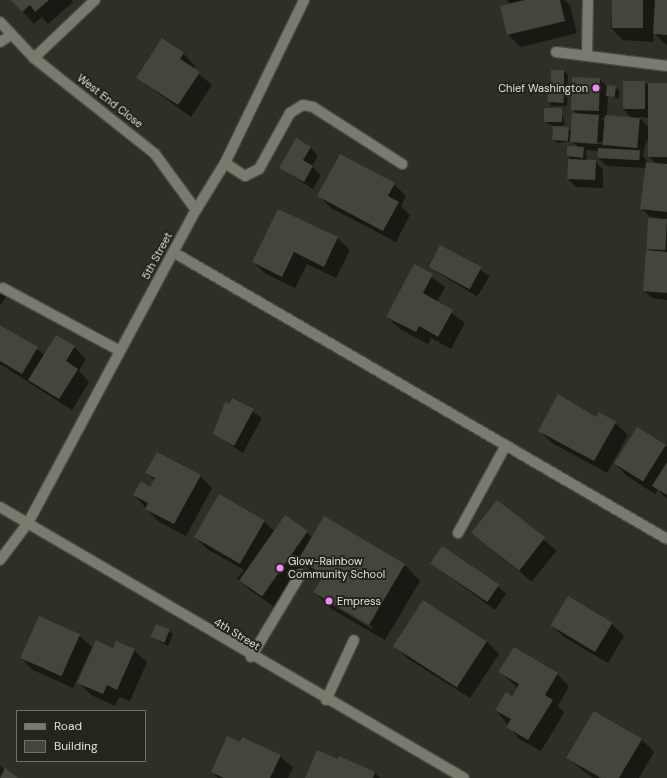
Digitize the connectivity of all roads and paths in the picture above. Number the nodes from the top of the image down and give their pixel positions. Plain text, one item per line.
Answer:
1 (95, 0) edge
2 (304, 0) edge
3 (588, 0) edge
4 (0, 22) edge
5 (11, 35) junction
6 (0, 42) edge
7 (556, 52) dead end
8 (587, 56) junction
9 (34, 58) junction
10 (667, 66) edge
11 (225, 163) junction
12 (402, 164) dead end
13 (196, 210) junction
14 (173, 252) junction
15 (3, 288) dead end
16 (120, 351) junction
17 (506, 445) junction
18 (0, 507) edge
19 (28, 523) junction
20 (458, 534) dead end
21 (667, 539) edge
22 (0, 560) edge
23 (300, 575) dead end
24 (354, 640) dead end
25 (251, 657) junction
26 (326, 700) junction
27 (460, 777) edge

1 - 9 street
2 - 11 street, 5th Street
3 - 8 street
4 - 5 street, West End Close
5 - 6 street
5 - 9 street, West End Close
7 - 8 street
8 - 10 street
9 - 13 street, West End Close
11 - 12 street
11 - 13 street, 5th Street
13 - 14 street, 5th Street
14 - 16 street, 5th Street
14 - 17 street
15 - 16 street
16 - 19 street, 5th Street
17 - 20 street
17 - 21 street
18 - 19 street, 4th Street
19 - 22 street, 5th Street
19 - 25 street, 4th Street
23 - 25 street
24 - 26 street
25 - 26 street, 4th Street
26 - 27 street, 4th Street

